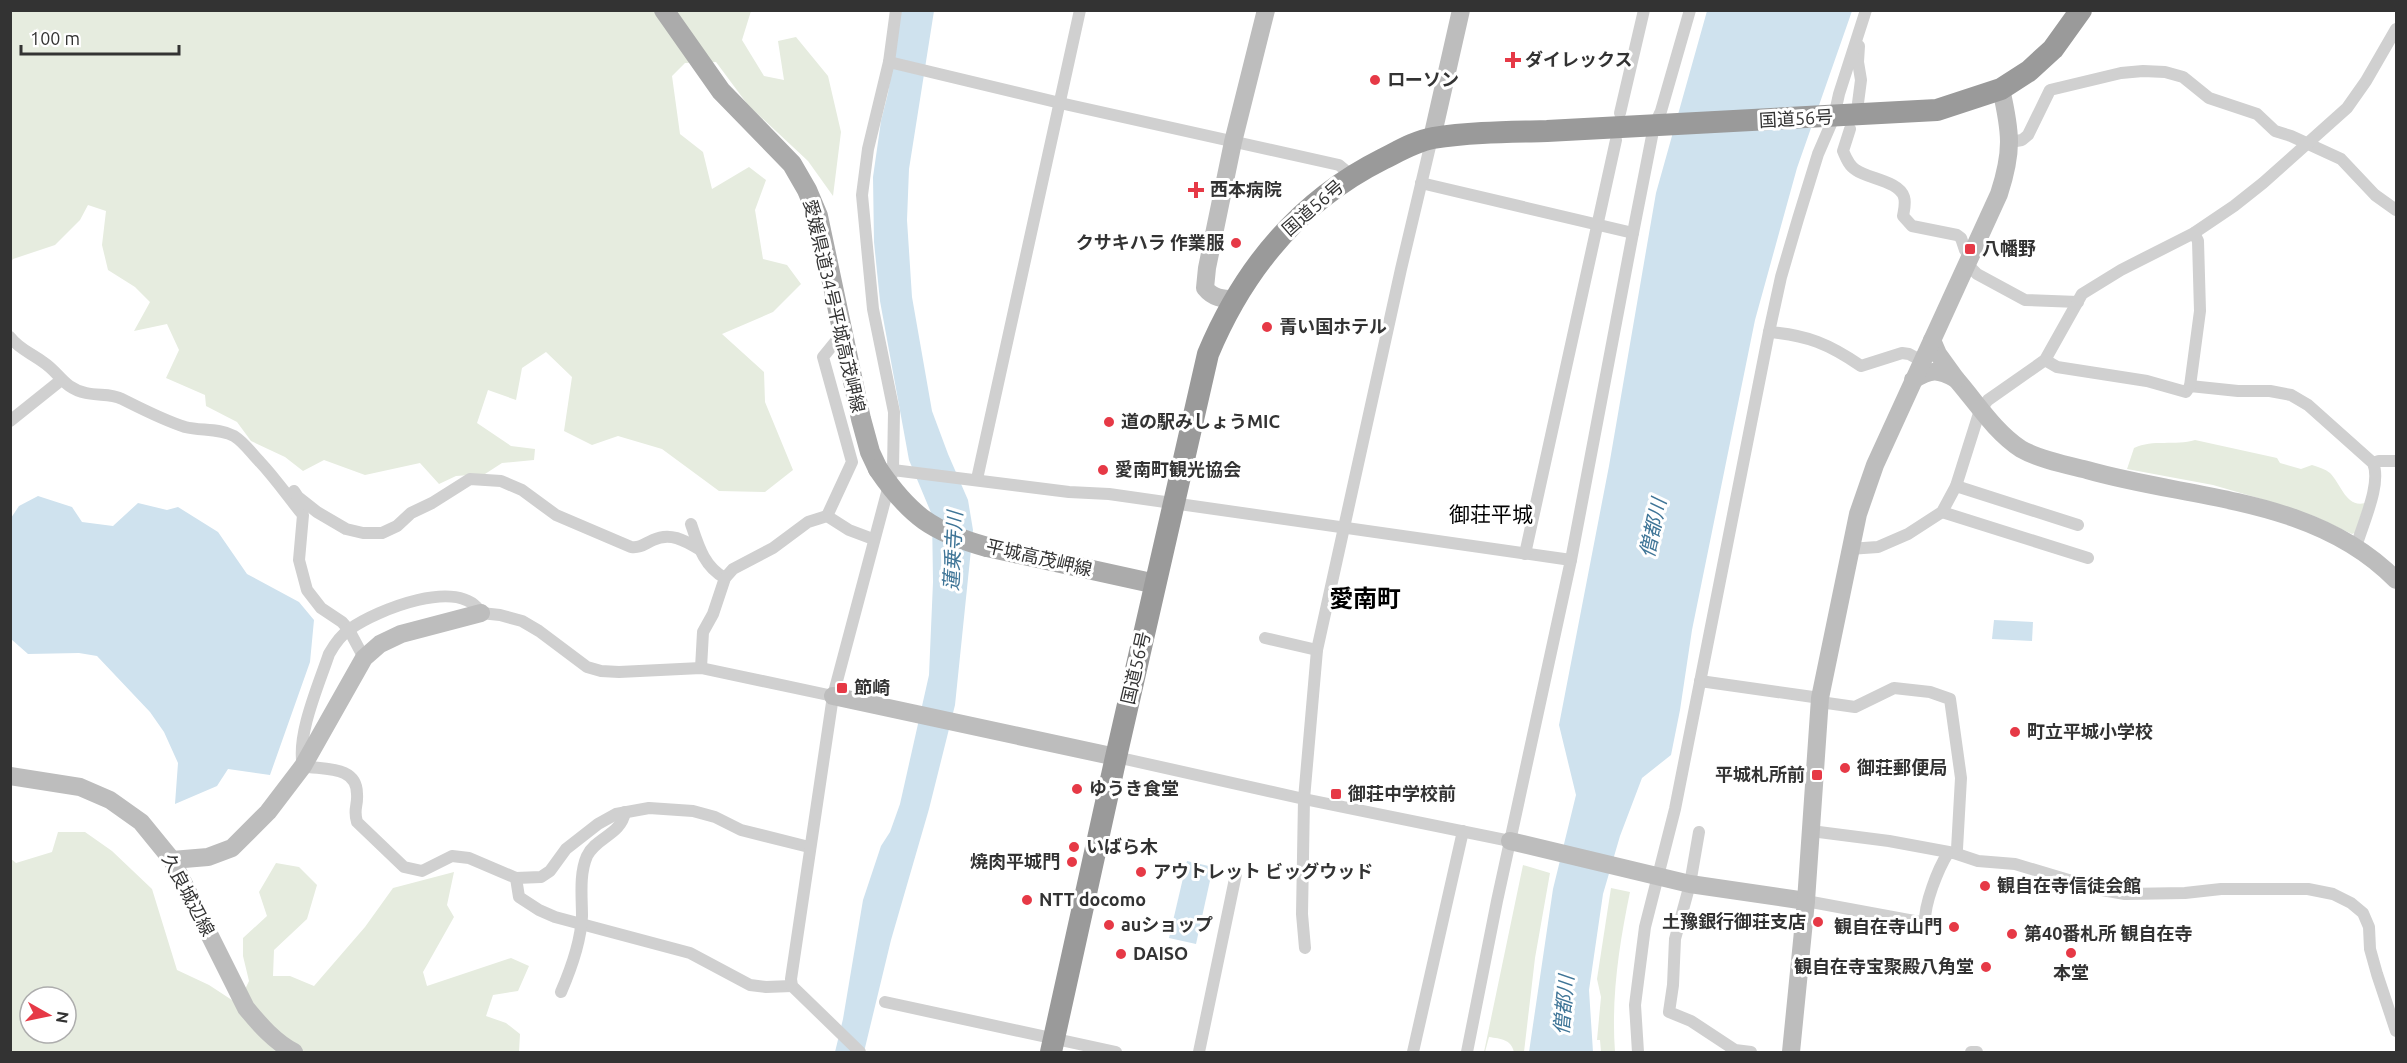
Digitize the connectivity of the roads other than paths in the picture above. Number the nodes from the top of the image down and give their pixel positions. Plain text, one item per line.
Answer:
1 (664, 10) edge
2 (896, 10) edge
3 (1080, 10) edge
4 (1266, 10) edge
5 (1461, 10) edge
6 (1644, 10) edge
7 (1690, 10) edge
8 (1866, 10) edge
9 (2081, 10) edge
10 (2397, 29) edge
11 (1857, 37) junction
12 (892, 63) junction
13 (2001, 89) junction
14 (1060, 103) junction
15 (1858, 103) dead end
16 (1620, 113) dead end
17 (1838, 121) junction
18 (1662, 125) junction
19 (1432, 138) junction
20 (1616, 140) dead end
21 (1233, 142) junction
22 (2010, 142) junction
23 (2306, 143) junction
24 (1352, 175) junction
25 (1421, 183) junction
26 (2397, 210) edge
27 (1599, 225) junction
28 (1632, 233) junction
29 (2194, 233) junction
30 (1969, 260) junction
31 (1234, 299) junction
32 (2078, 302) junction
33 (1769, 333) junction
34 (10, 337) edge
35 (1932, 340) junction
36 (836, 341) dead end
37 (2045, 360) junction
38 (1922, 361) junction
39 (1956, 379) junction
40 (1913, 380) junction
41 (60, 381) junction
42 (2190, 386) junction
43 (1980, 410) junction
44 (10, 421) edge
45 (2397, 461) edge
46 (2373, 463) junction
47 (885, 470) junction
48 (274, 476) junction
49 (974, 479) junction
50 (1956, 486) junction
51 (1173, 502) junction
52 (1942, 513) junction
53 (827, 516) junction
54 (692, 524) dead end
55 (2078, 525) dead end
56 (1344, 529) junction
57 (873, 539) junction
58 (2356, 547) junction
59 (699, 549) junction
60 (1850, 549) junction
61 (1525, 554) junction
62 (2088, 558) dead end
63 (1571, 561) junction
64 (725, 578) junction
65 (2397, 580) edge
66 (1156, 584) junction
67 (481, 614) junction
68 (349, 630) junction
69 (1265, 638) dead end
70 (1317, 650) junction
71 (364, 658) junction
72 (701, 668) junction
73 (1700, 681) junction
74 (833, 696) junction
75 (1820, 698) junction
76 (1116, 757) junction
77 (303, 766) junction
78 (10, 776) edge
79 (1304, 799) junction
80 (624, 812) junction
81 (1463, 831) junction
82 (1811, 831) junction
83 (1699, 832) dead end
84 (1513, 842) junction
85 (809, 846) junction
86 (1951, 853) junction
87 (172, 860) junction
88 (1236, 874) dead end
89 (1656, 875) junction
90 (516, 878) junction
91 (1690, 884) junction
92 (1806, 901) junction
93 (581, 924) junction
94 (1305, 948) dead end
95 (792, 986) junction
96 (561, 992) dead end
97 (885, 1002) dead end
98 (2397, 1031) edge
99 (1053, 1046) edge
100 (294, 1053) edge
101 (860, 1053) edge
102 (1116, 1053) edge
103 (1199, 1053) edge
104 (1413, 1053) edge
105 (1467, 1053) edge
106 (1638, 1053) edge
107 (1751, 1053) edge
108 (1791, 1053) edge
109 (1971, 1053) edge
110 (1977, 1053) edge

1 - 47 main road, 愛媛県道34号平城高茂岬線
2 - 12 street
3 - 14 street
4 - 21 street
5 - 19 street
6 - 16 street
7 - 18 street
8 - 11 street
9 - 13 highway, 国道56号
10 - 23 street
11 - 15 street
11 - 17 street
12 - 14 street
12 - 47 street
13 - 17 highway, 国道56号
13 - 22 street
14 - 21 street
14 - 49 street
17 - 18 highway, 国道56号
17 - 30 street
17 - 33 street
18 - 19 highway, 国道56号
18 - 28 street
19 - 24 highway, 国道56号
19 - 25 street
20 - 27 street
21 - 24 street
21 - 31 street
22 - 23 street
22 - 30 street
23 - 26 street
23 - 29 street
24 - 31 highway, 国道56号
25 - 27 street
25 - 56 street
27 - 28 street
27 - 61 street
28 - 63 street
29 - 32 street
29 - 42 street
30 - 32 street
30 - 35 street
31 - 51 highway, 国道56号
32 - 37 street
33 - 38 street
33 - 73 street
34 - 41 street
35 - 38 street
35 - 39 street
36 - 53 street
37 - 42 street
37 - 43 street
38 - 40 street
39 - 40 street
39 - 43 street
40 - 60 street
41 - 44 street
41 - 48 street
42 - 46 street
43 - 50 street
43 - 58 street
45 - 46 street
46 - 58 street
47 - 49 street
47 - 57 street
47 - 66 main road, 平城高茂岬線, bridge
48 - 59 street
48 - 68 street
49 - 51 street
50 - 52 street
50 - 55 street
51 - 56 street
51 - 66 highway, 国道56号
52 - 60 street
52 - 62 street
53 - 57 street
53 - 64 street
54 - 59 street
56 - 61 street
56 - 70 street
57 - 74 street
58 - 65 street
59 - 64 street
60 - 75 street
61 - 63 street
63 - 84 street
64 - 72 street
66 - 76 highway, 国道56号
67 - 68 street
67 - 71 street
67 - 72 street
68 - 71 street
68 - 77 street
69 - 70 street
70 - 79 street
71 - 77 street
72 - 74 street
73 - 75 street
73 - 89 street
74 - 76 street
74 - 85 street
75 - 82 street
75 - 86 street
76 - 79 street
76 - 99 highway, 国道56号
77 - 87 street
77 - 90 street
78 - 87 street, 久良城辺線
79 - 81 street
79 - 94 street
80 - 85 street
80 - 90 street
80 - 93 street
81 - 84 street
81 - 104 street
82 - 86 street
82 - 92 street
83 - 91 street
84 - 89 street
84 - 105 street
85 - 95 street
86 - 92 street
86 - 98 street
87 - 100 street, 久良城辺線
88 - 103 street
89 - 91 street
89 - 106 street
90 - 93 street
91 - 92 street
91 - 107 street
92 - 108 street
93 - 95 street
93 - 96 street
95 - 101 street
97 - 99 street
99 - 102 street
109 - 110 street

